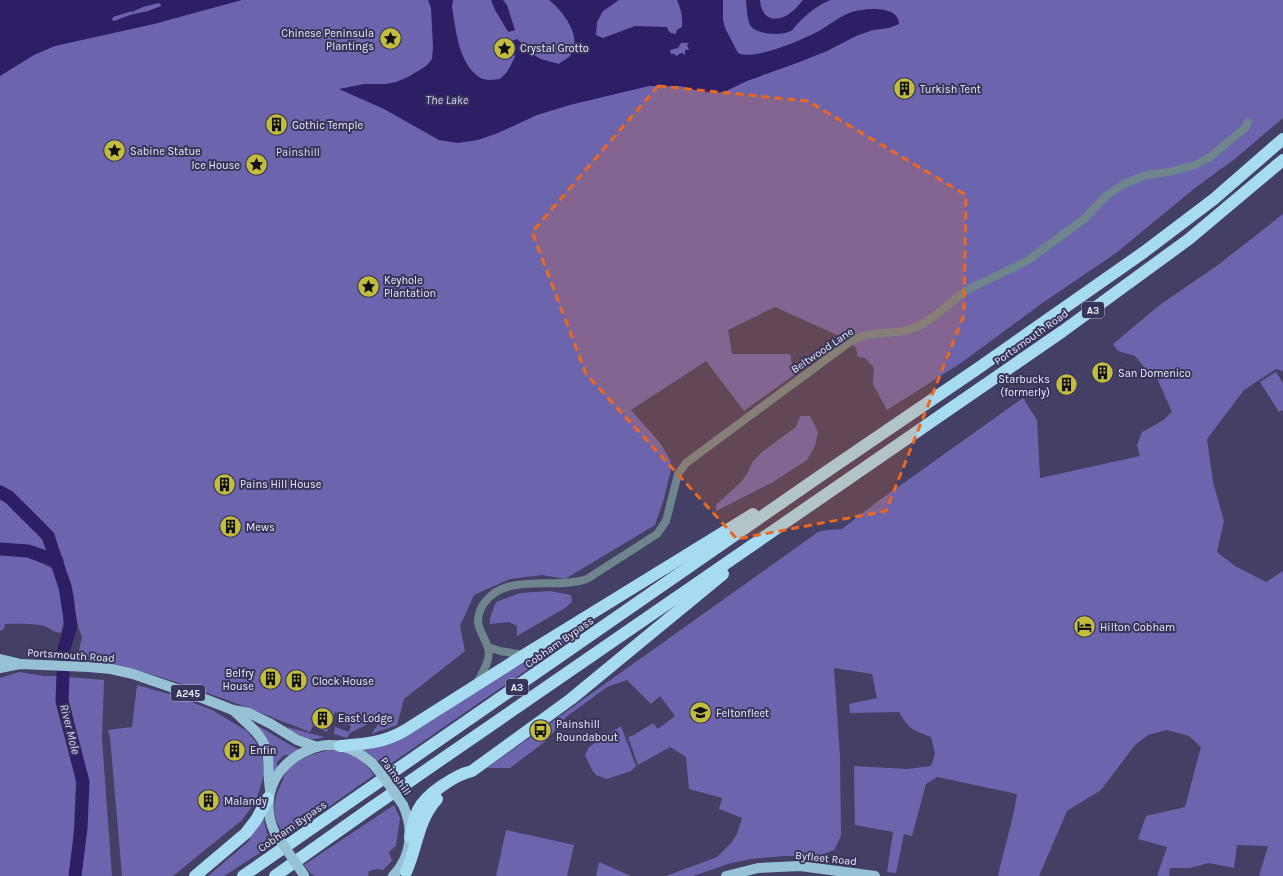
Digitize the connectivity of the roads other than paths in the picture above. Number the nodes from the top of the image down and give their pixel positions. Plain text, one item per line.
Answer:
1 (1248, 122) dead end
2 (1283, 139) edge
3 (1283, 160) edge
4 (790, 497) junction
5 (784, 523) junction
6 (488, 647) junction
7 (524, 655) junction
8 (0, 659) edge
9 (20, 664) junction
10 (0, 668) edge
11 (475, 687) junction
12 (233, 710) junction
13 (317, 746) junction
14 (340, 746) junction
15 (472, 771) junction
16 (269, 794) junction
17 (410, 837) junction
18 (407, 856) junction
19 (406, 874) edge
20 (195, 876) edge
21 (243, 876) edge
22 (275, 876) edge
23 (304, 876) edge
24 (393, 876) edge
25 (726, 876) edge
26 (875, 876) edge

1 - 6 street, Beltwood Lane
2 - 4 highway, Portsmouth Road / A3
3 - 5 highway, Portsmouth Road / A3
4 - 7 highway
4 - 21 highway, Cobham Bypass / A3
5 - 15 highway
5 - 22 highway, A3
6 - 7 street
6 - 11 street, Beltwood Lane
7 - 11 highway
8 - 9 main road, Portsmouth Road / A245
9 - 10 main road, Portsmouth Road / A245
9 - 12 main road, Portsmouth Road / A245
11 - 14 highway
12 - 13 main road, Portsmouth Road / A245
12 - 16 main road, Portsmouth Road / A245
13 - 14 main road, Painshill
13 - 16 main road, Painshill
14 - 17 main road, Painshill, bridge
15 - 17 highway
15 - 19 highway
16 - 20 highway
16 - 23 main road, bridge
17 - 18 main road, Painshill
18 - 19 main road
18 - 24 main road, Painshill
25 - 26 main road, Byfleet Road

